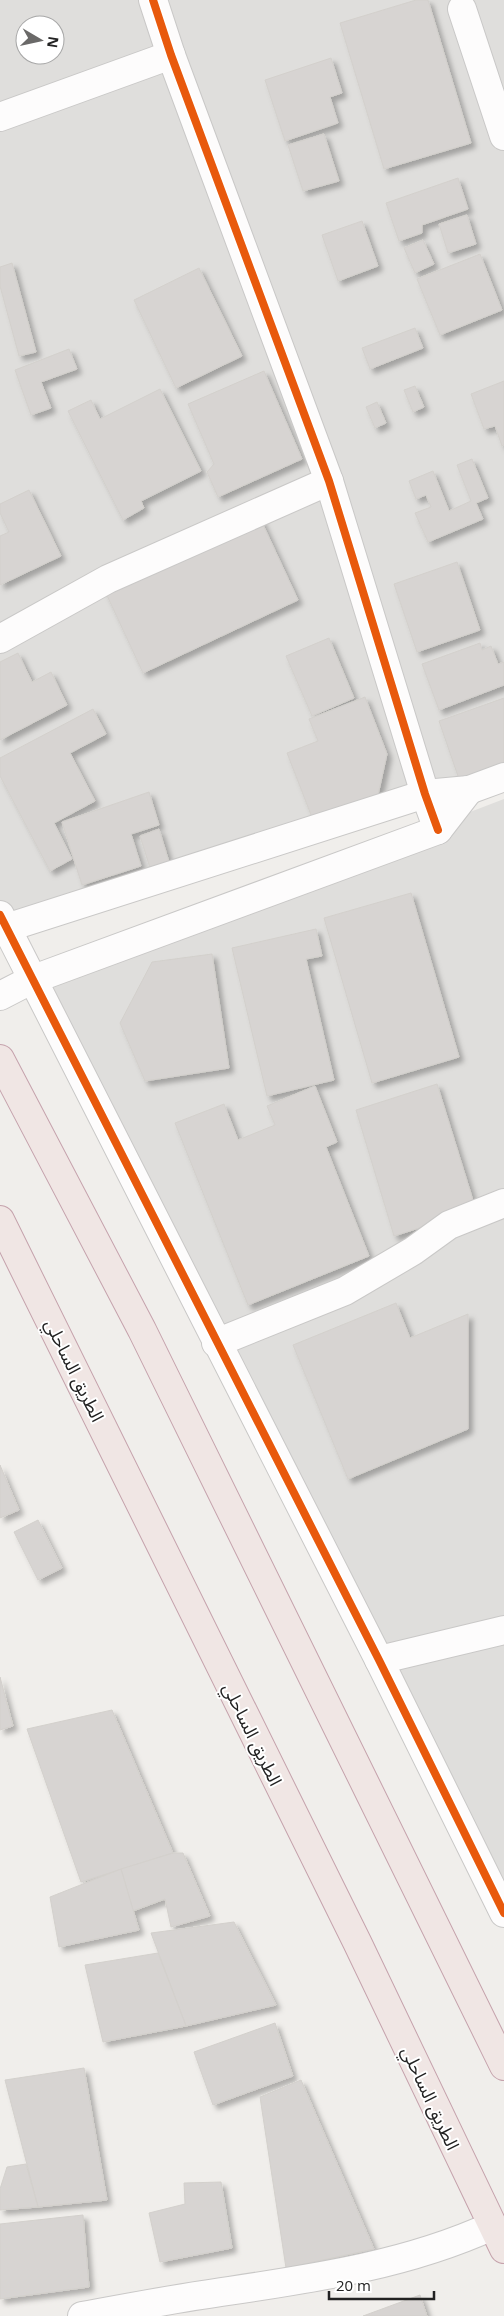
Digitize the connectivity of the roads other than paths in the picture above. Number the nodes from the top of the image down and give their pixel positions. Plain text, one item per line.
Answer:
1 (153, 0) edge
2 (462, 9) dead end
3 (171, 55) junction
4 (0, 117) edge
5 (504, 136) edge
6 (329, 481) junction
7 (0, 639) edge
8 (504, 777) edge
9 (469, 790) junction
10 (425, 794) junction
11 (438, 830) junction
12 (2, 924) edge
13 (31, 980) junction
14 (0, 996) edge
15 (0, 1059) edge
16 (504, 1203) edge
17 (0, 1220) edge
18 (216, 1343) junction
19 (504, 1630) edge
20 (379, 1660) junction
21 (504, 1912) edge
22 (504, 2066) edge
23 (498, 2237) edge
24 (82, 2316) edge

1 - 3 street
2 - 5 street
3 - 4 street
3 - 6 street
6 - 7 street
6 - 10 street
8 - 9 street
9 - 10 street
9 - 11 street
10 - 11 street
10 - 12 street
11 - 13 street
12 - 13 street
13 - 14 street
13 - 18 street
15 - 22 highway
16 - 18 street
17 - 23 highway, الطريق الساحلي
18 - 20 street
19 - 20 street
20 - 21 street
23 - 24 street

